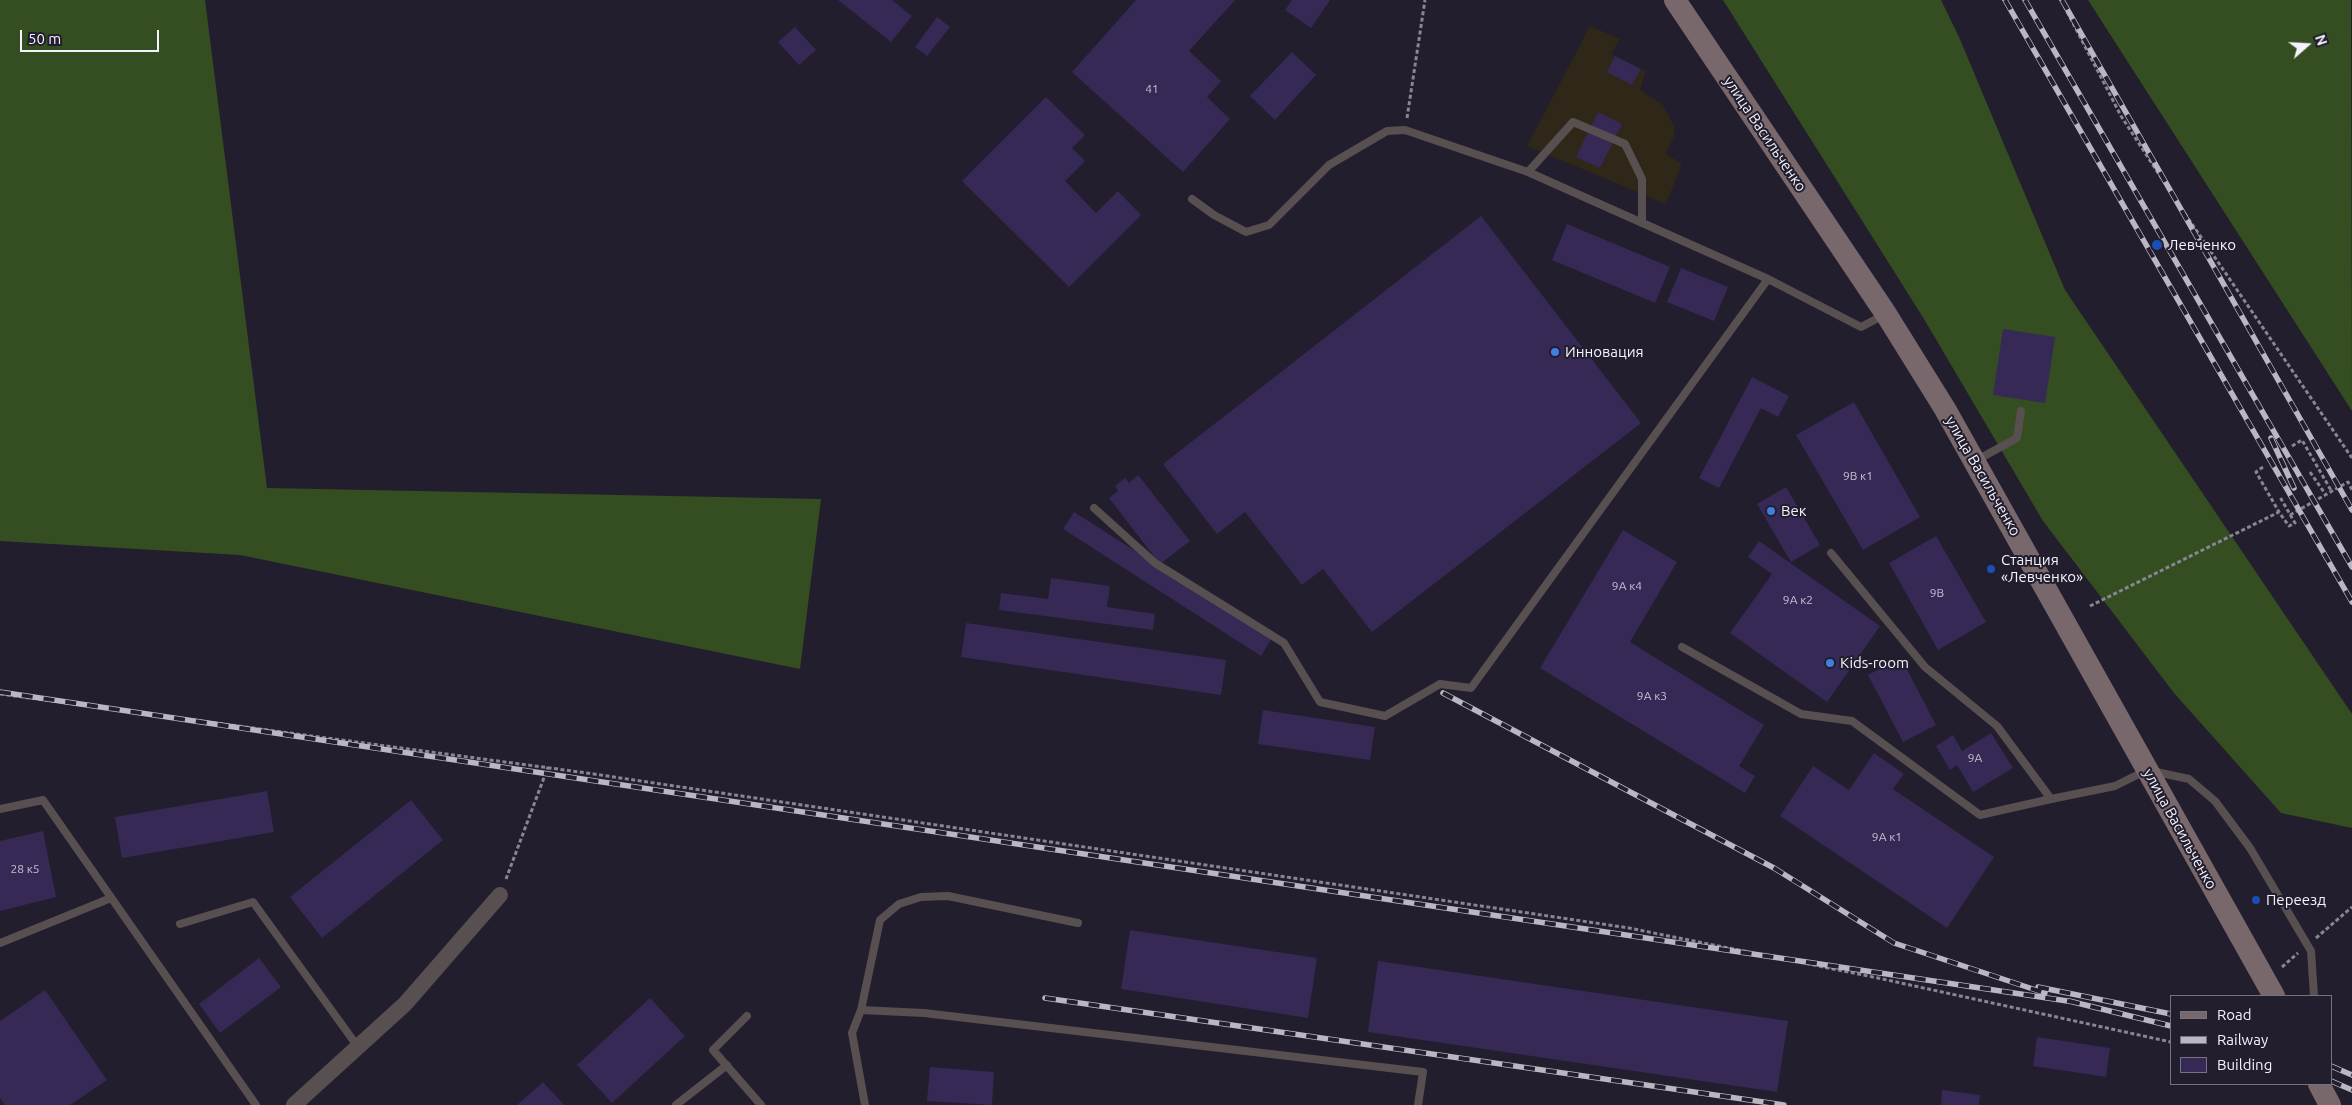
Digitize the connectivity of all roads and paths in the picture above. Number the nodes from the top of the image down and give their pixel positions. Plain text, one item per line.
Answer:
1 (1425, 0) edge
2 (1675, 0) edge
3 (2061, 0) edge
4 (1405, 130) junction
5 (1528, 172) junction
6 (1192, 199) dead end
7 (1642, 222) junction
8 (1768, 279) junction
9 (1886, 314) junction
10 (2021, 411) dead end
11 (2292, 446) dead end
12 (2352, 458) edge
13 (1974, 462) junction
14 (2263, 467) dead end
15 (2310, 472) dead end
16 (2352, 490) edge
17 (2332, 492) junction
18 (2326, 495) junction
19 (2280, 497) dead end
20 (1094, 508) dead end
21 (2279, 512) junction
22 (2290, 515) junction
23 (1831, 552) dead end
24 (2090, 606) dead end
25 (1682, 647) dead end
26 (0, 694) edge
27 (548, 768) junction
28 (2147, 770) junction
29 (2051, 799) junction
30 (0, 809) edge
31 (500, 895) joint
32 (111, 898) junction
33 (1078, 923) dead end
34 (180, 924) dead end
35 (0, 943) edge
36 (2273, 995) edge
37 (2314, 995) edge
38 (860, 1010) junction
39 (747, 1016) dead end
40 (2170, 1042) edge
41 (358, 1047) junction
42 (727, 1065) junction
43 (2320, 1085) edge
44 (256, 1105) edge
45 (294, 1105) edge
46 (676, 1105) edge
47 (761, 1105) edge
48 (865, 1105) edge
49 (1418, 1105) edge
50 (2330, 1105) edge

1 - 4 path
2 - 9 main road, улица Васильченко
3 - 12 path
4 - 5 lane
4 - 6 lane
5 - 7 lane
5 - 7 lane
7 - 8 lane
8 - 9 lane
8 - 20 lane
9 - 13 main road, улица Васильченко
10 - 13 lane
11 - 17 path
13 - 28 main road, улица Васильченко
14 - 21 path
15 - 18 path
16 - 17 path
17 - 18 path
18 - 22 path
19 - 22 path
21 - 22 path
21 - 24 path
23 - 29 lane
25 - 29 lane
26 - 27 path
27 - 31 path
27 - 40 path
28 - 29 lane
28 - 36 main road, улица Васильченко
28 - 37 lane
30 - 32 lane
31 - 41 street
32 - 35 lane
32 - 44 lane
33 - 38 lane
34 - 41 lane
38 - 48 lane
38 - 49 lane
39 - 42 lane
41 - 45 street
42 - 46 lane
42 - 47 lane
43 - 50 main road

